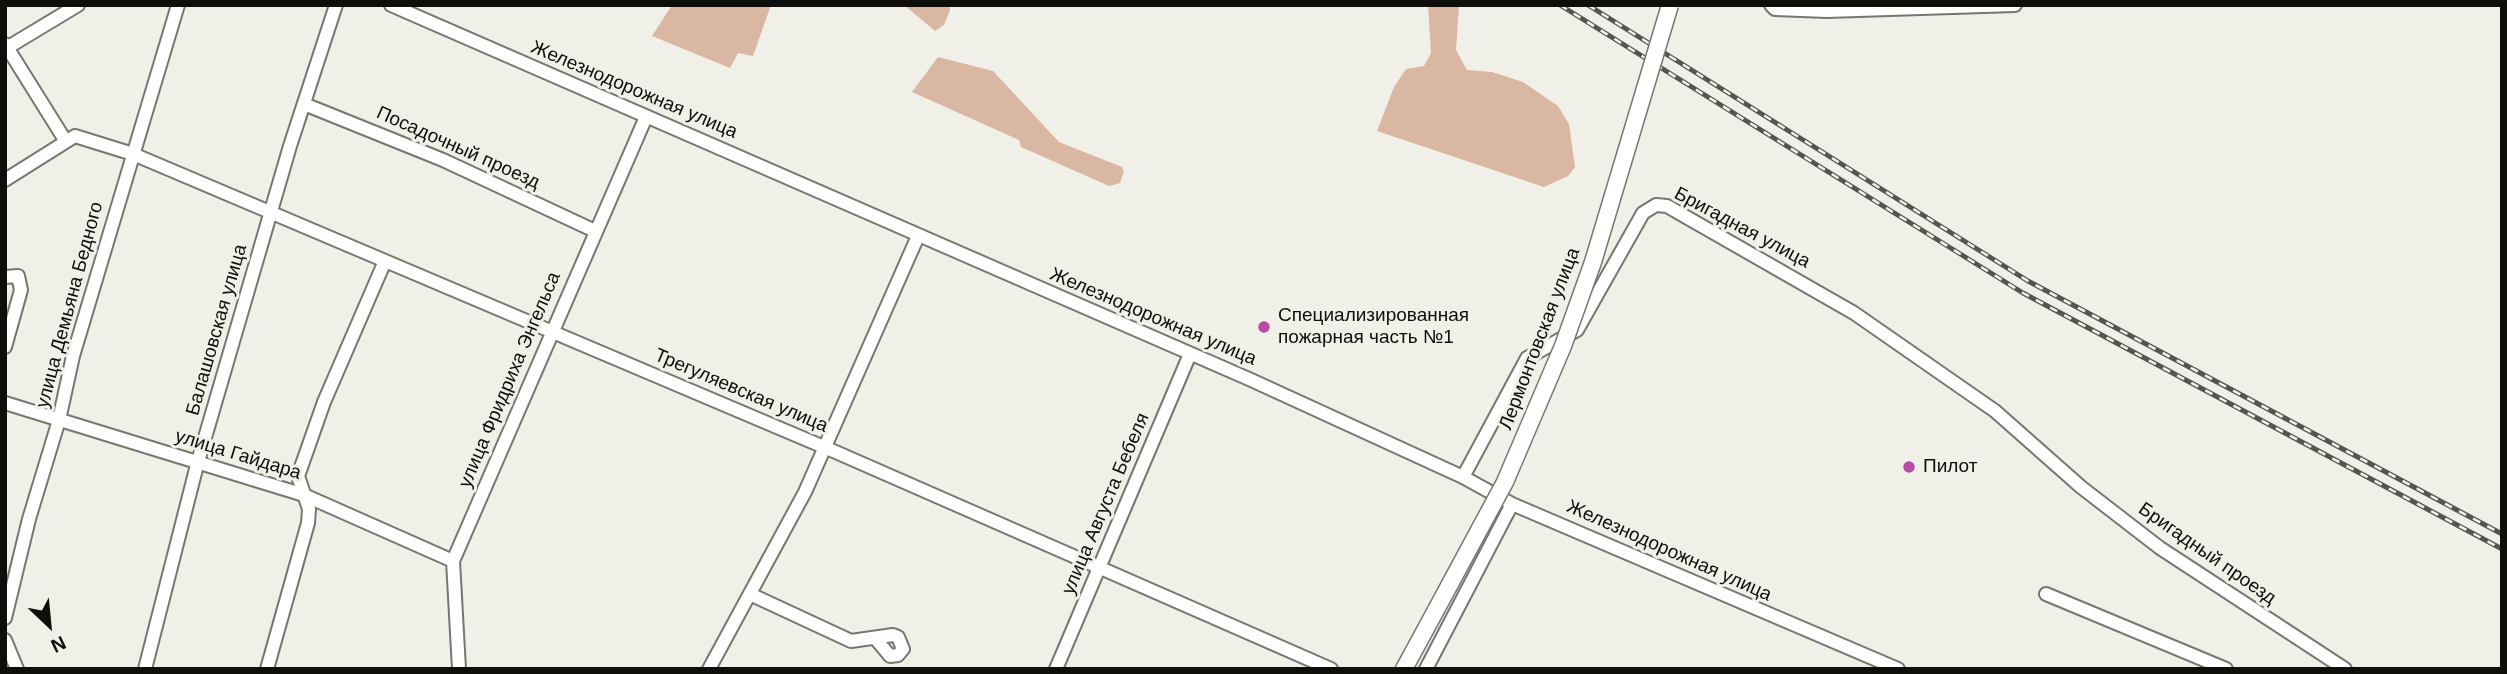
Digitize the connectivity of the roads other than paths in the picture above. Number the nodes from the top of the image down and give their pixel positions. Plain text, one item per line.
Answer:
1 (78, 5) edge
2 (178, 5) edge
3 (336, 5) edge
4 (391, 5) edge
5 (1670, 5) edge
6 (2015, 5) edge
7 (1773, 7) edge
8 (6, 47) edge
9 (304, 104) junction
10 (646, 117) junction
11 (65, 140) junction
12 (133, 154) junction
13 (5, 180) edge
14 (271, 211) junction
15 (595, 231) junction
16 (918, 236) junction
17 (385, 261) junction
18 (5, 277) edge
19 (552, 332) junction
20 (5, 347) edge
21 (1190, 354) junction
22 (5, 403) edge
23 (59, 420) junction
24 (824, 447) junction
25 (2054, 463) joint
26 (197, 464) junction
27 (1463, 477) junction
28 (304, 495) junction
29 (1513, 504) junction
30 (453, 561) junction
31 (1100, 568) junction
32 (2046, 594) dead end
33 (751, 595) junction
34 (5, 618) edge
35 (875, 638) dead end
36 (5, 640) edge
37 (1853, 650) junction
38 (1894, 667) edge
39 (17, 669) edge
40 (145, 669) edge
41 (267, 669) edge
42 (459, 669) edge
43 (709, 669) edge
44 (1056, 669) edge
45 (1331, 669) edge
46 (1404, 669) edge
47 (1426, 669) edge
48 (1862, 669) edge
49 (1875, 669) edge
50 (2226, 669) edge
51 (2345, 669) edge

1 - 8 street
2 - 12 street, улица Демьяна Бедного
3 - 9 street, Балашовская улица
4 - 10 street, Железнодорожная улица
5 - 46 main road, Лермонтовская улица, bridge
6 - 7 street
8 - 11 street
9 - 14 street, Балашовская улица
9 - 15 street, Посадочный проезд
10 - 15 street, улица Фридриха Энгельса
10 - 16 street, Железнодорожная улица
11 - 12 street, Трегуляевская улица
11 - 13 street
12 - 14 street, Трегуляевская улица
12 - 23 street, улица Демьяна Бедного
14 - 17 street, Трегуляевская улица
14 - 26 street, Балашовская улица
15 - 19 street, улица Фридриха Энгельса
16 - 21 street, Железнодорожная улица
16 - 24 street
17 - 19 street, Трегуляевская улица
17 - 28 street
18 - 20 street
19 - 24 street, Трегуляевская улица
19 - 30 street, улица Фридриха Энгельса
21 - 27 street, Железнодорожная улица
21 - 31 street, улица Августа Бебеля
22 - 23 street, улица Гайдара
23 - 26 street, улица Гайдара
23 - 34 street, улица Демьяна Бедного
24 - 31 street, Трегуляевская улица
24 - 33 street
25 - 27 street, Бригадная улица
25 - 51 street, Бригадный проезд
26 - 28 street, улица Гайдара
26 - 40 street, Балашовская улица
27 - 29 street, Железнодорожная улица
28 - 30 street, улица Гайдара
28 - 41 street
29 - 37 street, Железнодорожная улица
29 - 47 street
30 - 42 street, улица Фридриха Энгельса
31 - 44 street, улица Августа Бебеля
31 - 45 street, Трегуляевская улица
32 - 50 street
33 - 35 street
33 - 43 street
36 - 39 street
37 - 38 street, Железнодорожная улица
37 - 48 street
38 - 49 street

